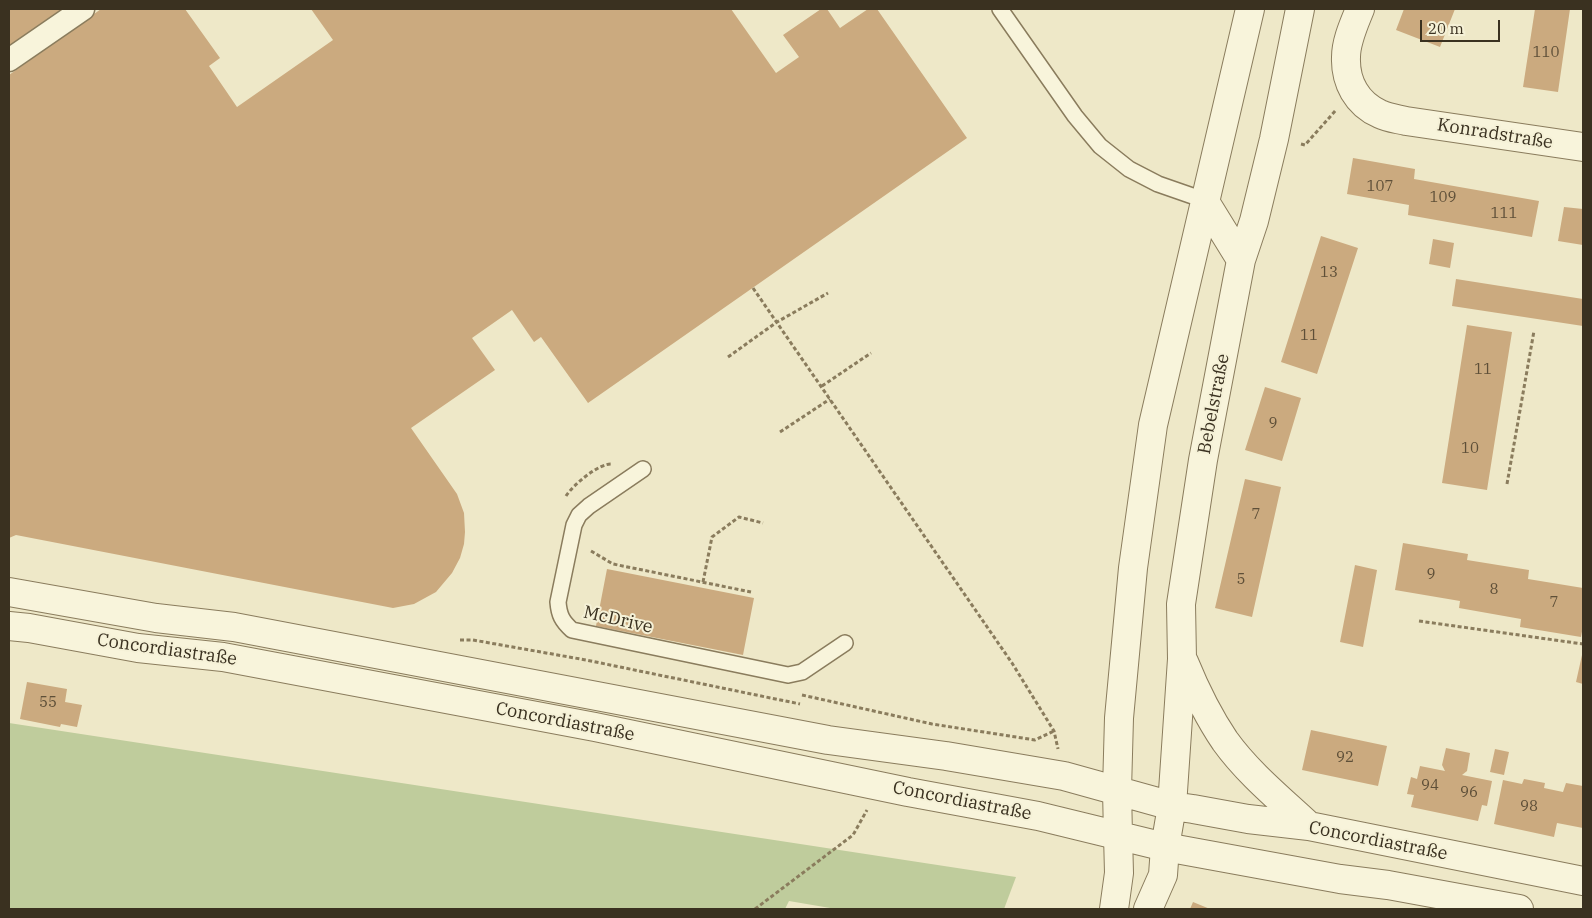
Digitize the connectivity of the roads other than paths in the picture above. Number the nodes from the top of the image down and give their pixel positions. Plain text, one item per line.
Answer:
1 (83, 9) edge
2 (1000, 9) edge
3 (1250, 9) edge
4 (1300, 9) edge
5 (1360, 9) edge
6 (9, 60) edge
7 (1583, 147) edge
8 (1204, 200) junction
9 (1242, 260) junction
10 (643, 469) dead end
11 (9, 592) edge
12 (9, 626) edge
13 (844, 643) dead end
14 (1182, 659) junction
15 (1117, 790) junction
16 (1172, 806) junction
17 (1309, 826) junction
18 (1118, 835) junction
19 (1165, 847) junction
20 (1583, 881) edge
21 (1114, 909) edge
22 (1148, 909) edge
23 (1519, 909) edge

1 - 6 street
2 - 8 lane
3 - 8 street
4 - 9 street, Bebelstraße
5 - 7 street, Konradstraße
8 - 9 street
8 - 15 street
9 - 14 street, Bebelstraße
10 - 13 lane, McDrive
11 - 15 street, Concordiastraße
12 - 18 street, Concordiastraße
14 - 16 street, Bebelstraße
14 - 17 street
15 - 16 street, Concordiastraße
15 - 18 street
16 - 17 street, Concordiastraße
16 - 19 street
17 - 20 street, Concordiastraße
18 - 19 street, Concordiastraße
18 - 21 street
19 - 22 street
19 - 23 street, Concordiastraße

